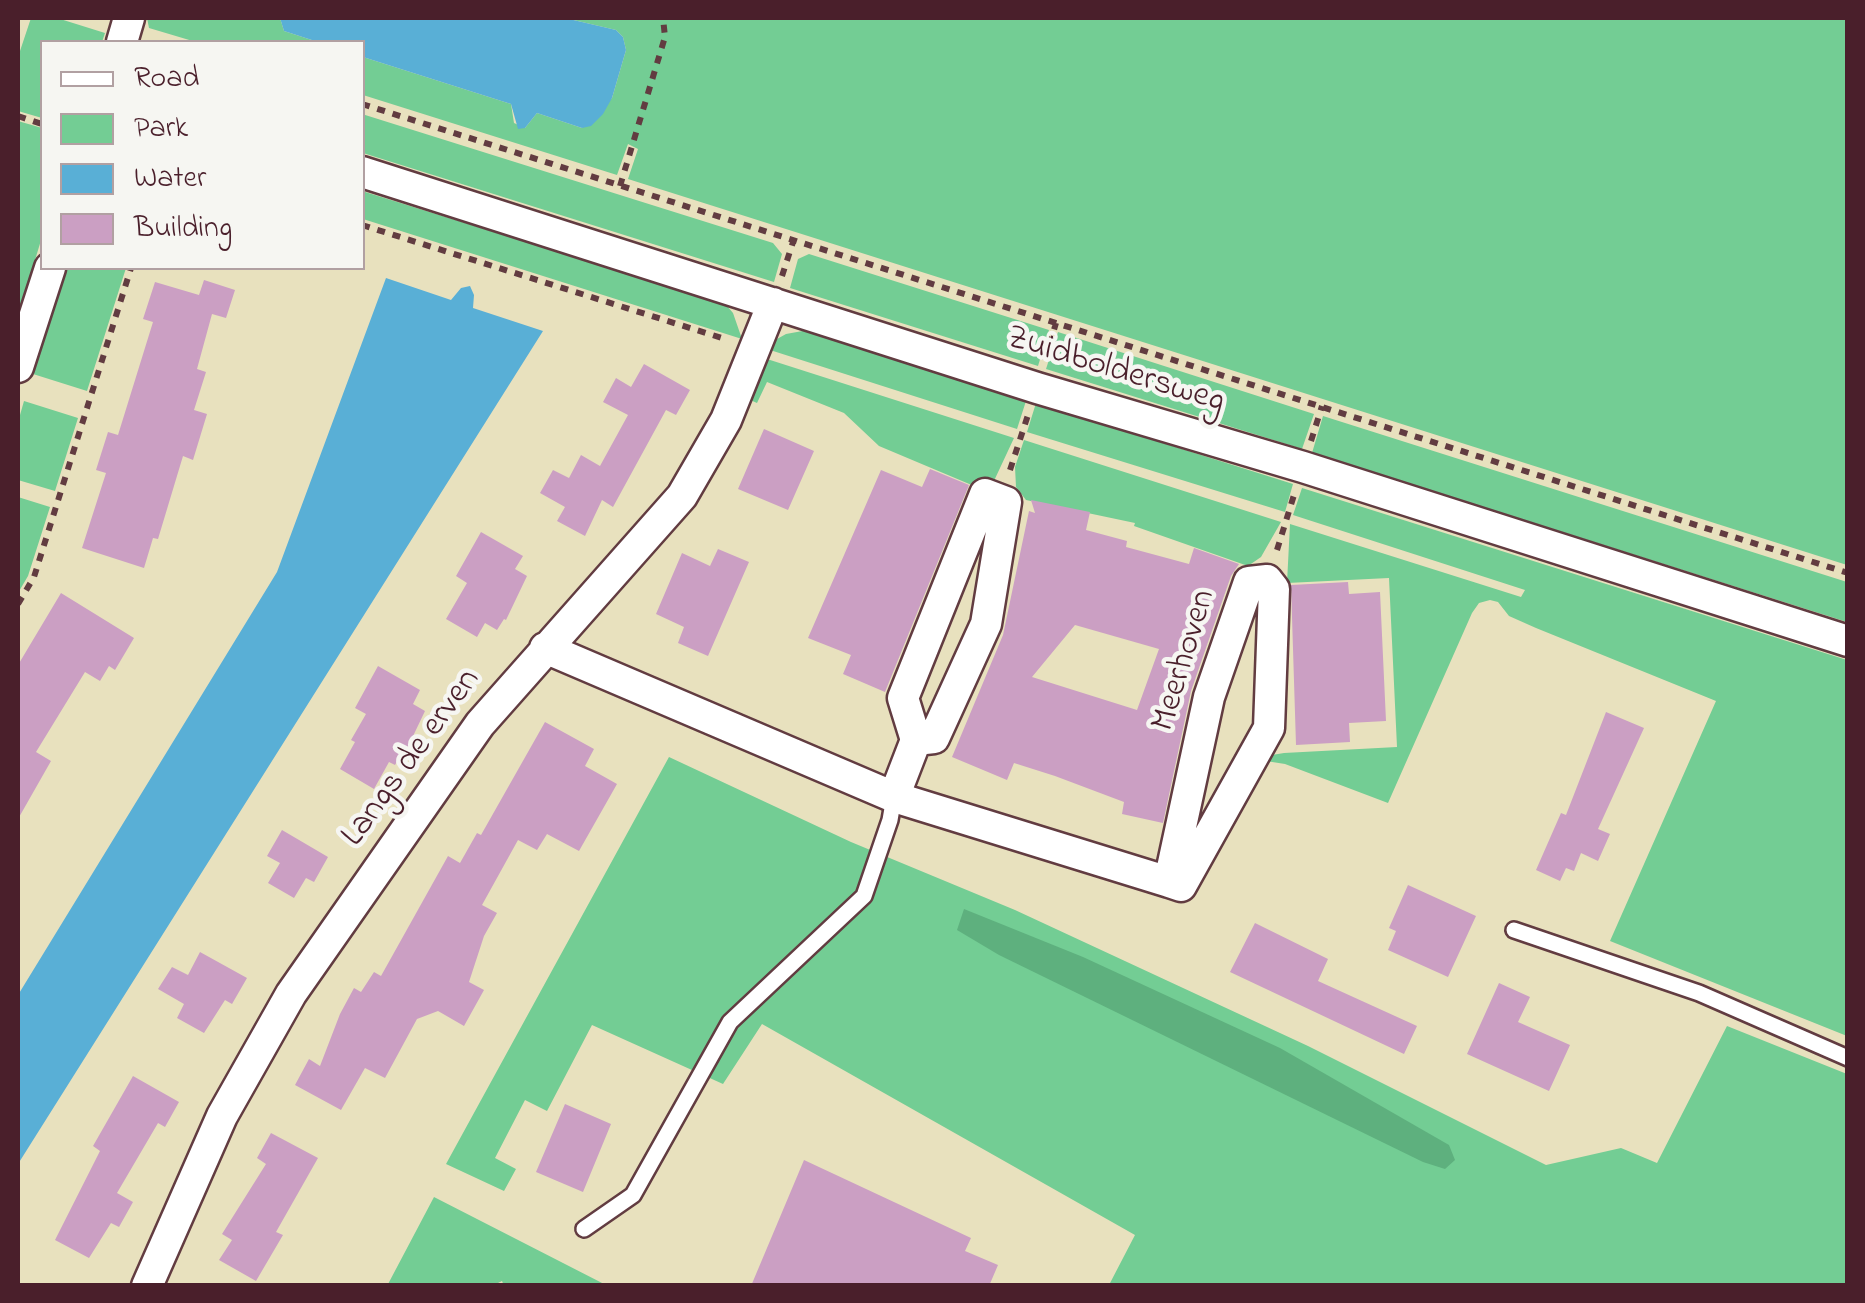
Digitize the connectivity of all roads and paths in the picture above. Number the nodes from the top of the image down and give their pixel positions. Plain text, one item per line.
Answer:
1 (663, 18) edge
2 (365, 105) edge
3 (365, 173) edge
4 (620, 186) junction
5 (365, 225) edge
6 (49, 270) edge
7 (130, 270) edge
8 (773, 303) junction
9 (754, 349) junction
10 (18, 367) edge
11 (1848, 572) edge
12 (18, 604) edge
13 (1848, 641) edge
14 (544, 648) junction
15 (916, 740) junction
16 (894, 797) junction
17 (1169, 882) junction
18 (1514, 930) dead end
19 (1848, 1058) edge
20 (584, 1229) dead end
21 (147, 1286) edge

1 - 4 path
2 - 4 path
3 - 8 street, Zuidboldersweg
4 - 11 path
5 - 9 path
6 - 10 street
7 - 12 path
8 - 9 street, Langs de erven
8 - 13 street, Zuidboldersweg
9 - 14 street, Langs de erven
14 - 16 street
14 - 21 street, Langs de erven
15 - 15 street
15 - 16 street
16 - 17 street
16 - 20 lane
17 - 17 street, Meerhoven
18 - 19 lane

